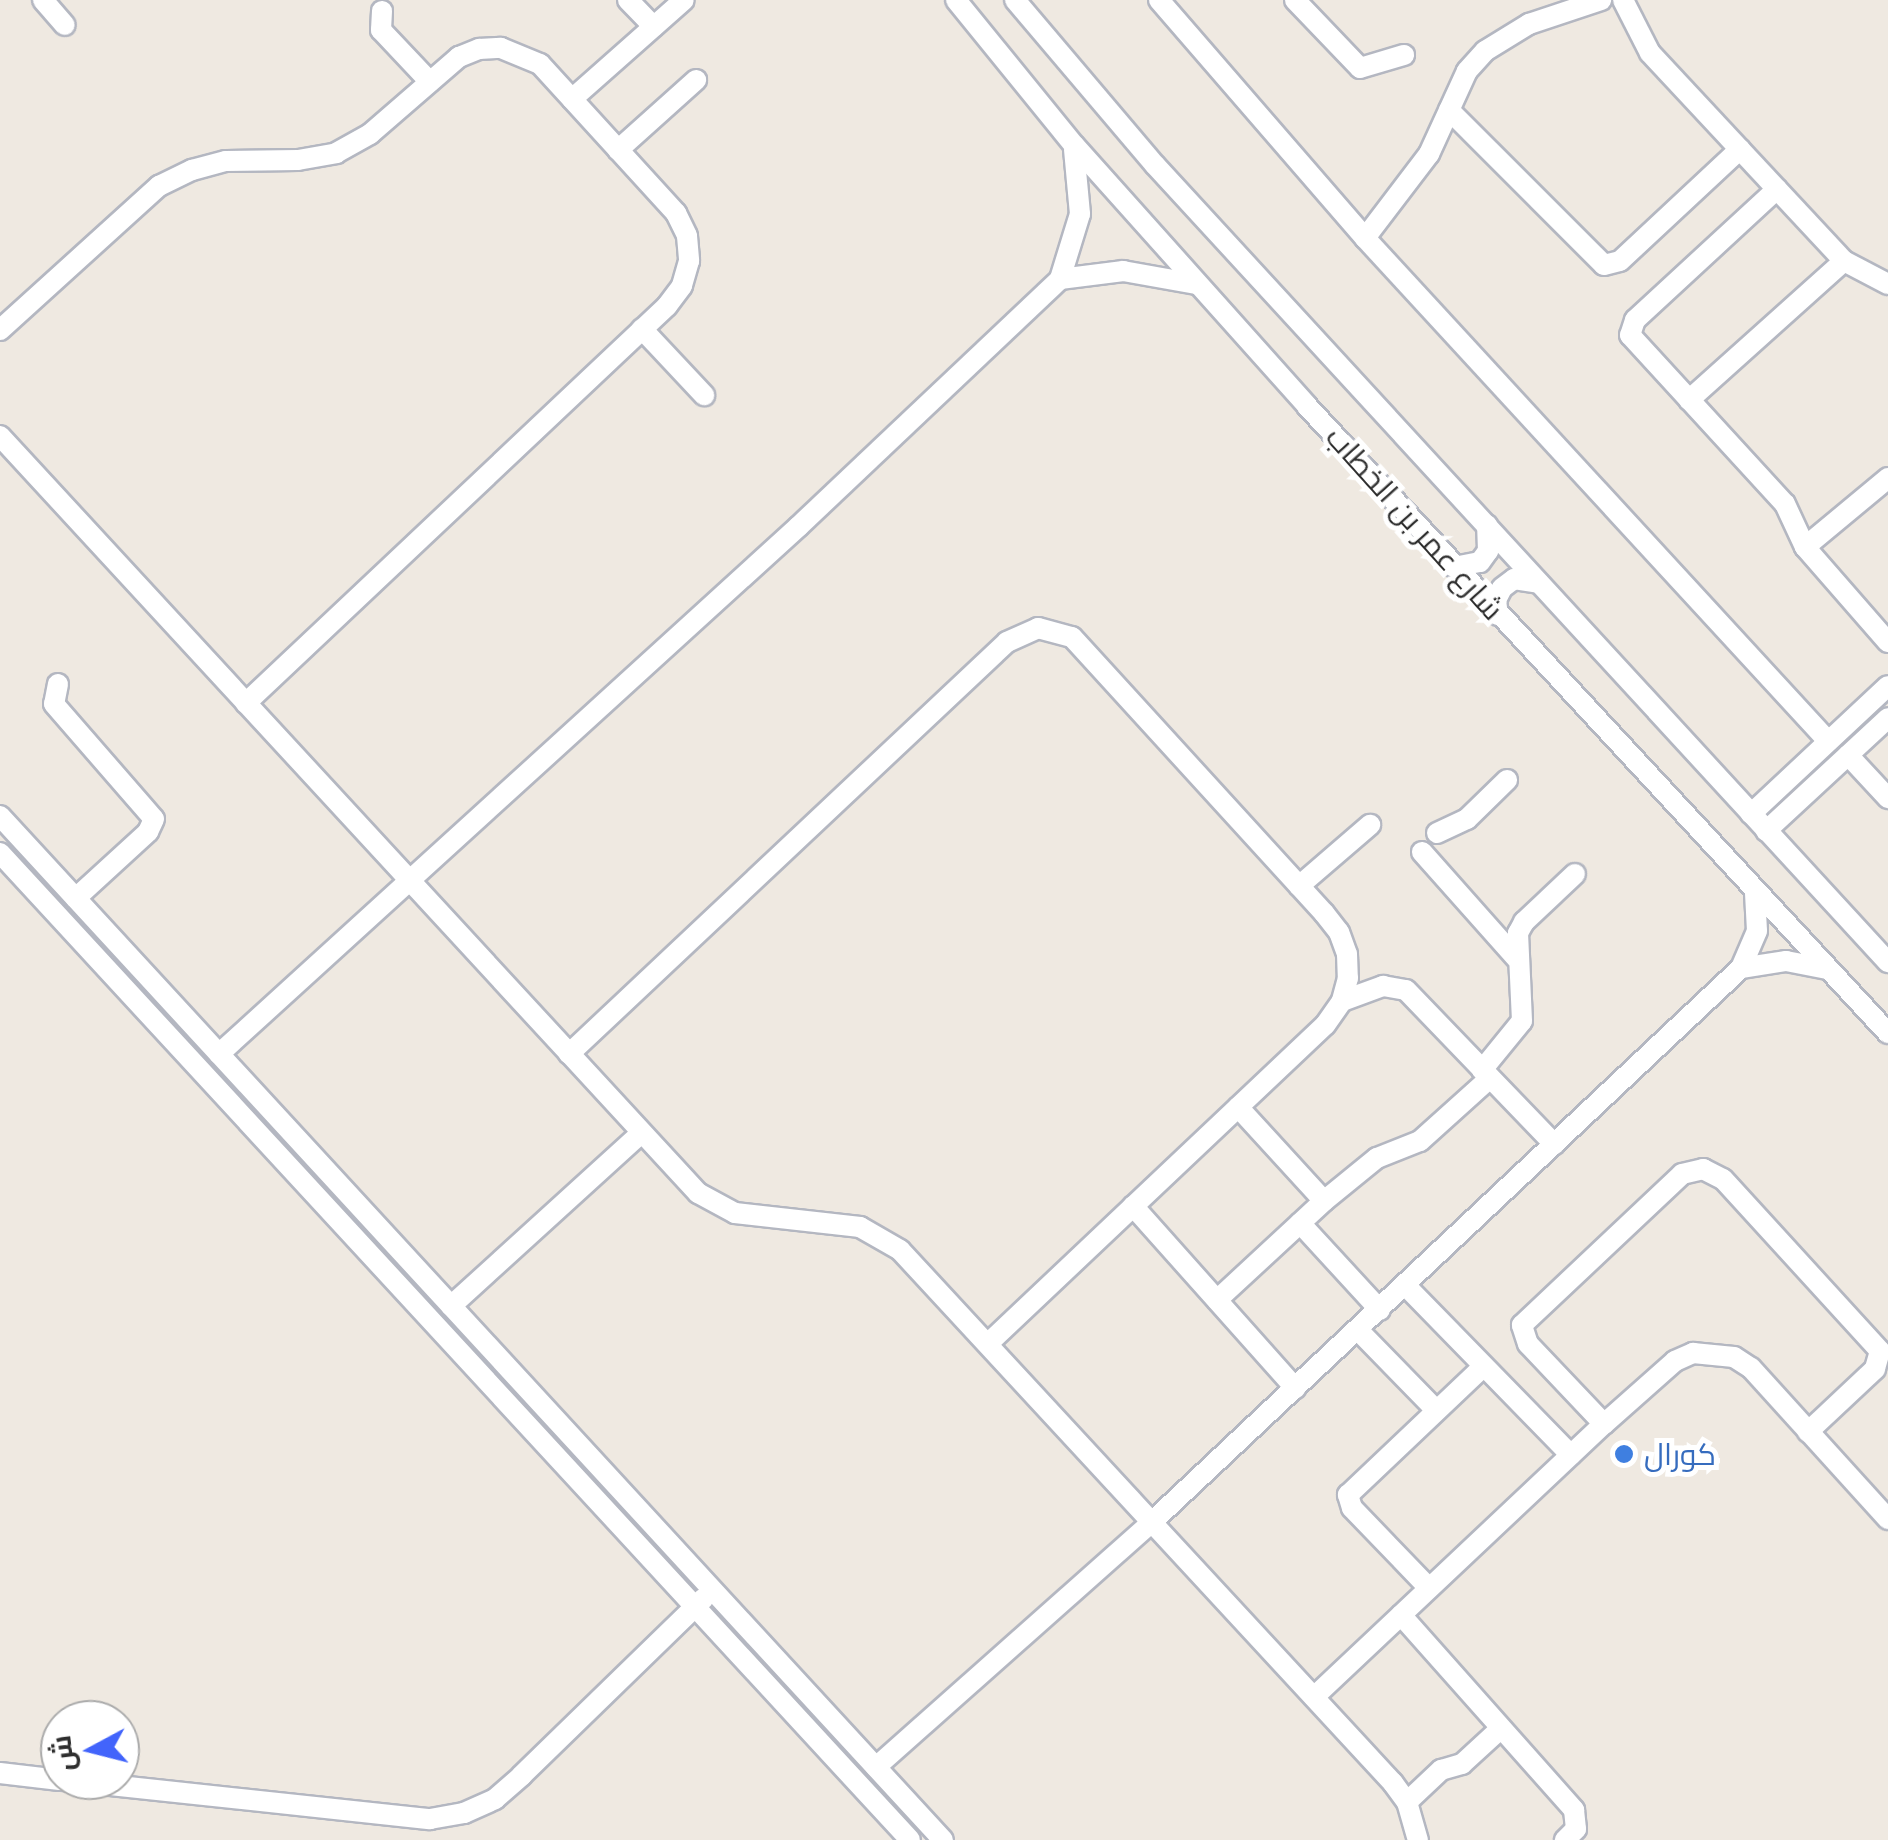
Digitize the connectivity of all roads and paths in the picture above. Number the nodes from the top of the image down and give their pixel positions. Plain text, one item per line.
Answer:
1 (43, 0) edge
2 (628, 0) edge
3 (684, 0) edge
4 (956, 0) edge
5 (1015, 0) edge
6 (1295, 0) edge
7 (1601, 0) edge
8 (1623, 0) edge
9 (1170, 4) edge
10 (382, 12) dead end
11 (65, 24) dead end
12 (654, 27) junction
13 (1404, 55) dead end
14 (696, 80) dead end
15 (430, 82) junction
16 (572, 100) junction
17 (1449, 110) junction
18 (1074, 146) junction
19 (1740, 149) junction
20 (618, 150) junction
21 (1777, 189) junction
22 (1365, 238) junction
23 (1844, 261) junction
24 (1060, 279) junction
25 (1199, 284) junction
26 (1888, 284) edge
27 (642, 329) junction
28 (0, 330) edge
29 (704, 394) dead end
30 (1689, 400) junction
31 (2, 443) edge
32 (1888, 478) edge
33 (1487, 524) junction
34 (1805, 547) junction
35 (1454, 566) junction
36 (1540, 584) junction
37 (1498, 614) junction
38 (1888, 642) edge
39 (58, 684) dead end
40 (1888, 686) edge
41 (246, 703) junction
42 (1888, 718) edge
43 (1828, 741) junction
44 (1848, 755) junction
45 (1507, 780) dead end
46 (1888, 798) edge
47 (1751, 814) junction
48 (0, 816) edge
49 (1370, 826) dead end
50 (1766, 831) junction
51 (1438, 833) dead end
52 (1422, 852) dead end
53 (0, 854) edge
54 (1576, 874) dead end
55 (410, 882) junction
56 (1299, 886) junction
57 (1755, 891) junction
58 (76, 898) junction
59 (1516, 958) junction
60 (1888, 962) edge
61 (1741, 968) junction
62 (1829, 970) junction
63 (1342, 1002) junction
64 (1888, 1033) edge
65 (219, 1054) junction
66 (569, 1054) junction
67 (1486, 1074) junction
68 (1238, 1107) junction
69 (642, 1133) junction
70 (1554, 1144) junction
71 (1324, 1201) junction
72 (1134, 1206) junction
73 (1300, 1223) junction
74 (1406, 1286) junction
75 (1217, 1300) junction
76 (451, 1306) junction
77 (1380, 1310) junction
78 (1358, 1330) junction
79 (988, 1344) junction
80 (1484, 1366) junction
81 (1296, 1388) junction
82 (1436, 1410) junction
83 (1604, 1424) junction
84 (1808, 1432) junction
85 (1570, 1455) junction
86 (1888, 1519) edge
87 (1152, 1522) junction
88 (1429, 1588) junction
89 (713, 1590) junction
90 (695, 1606) junction
91 (1401, 1615) junction
92 (1314, 1697) junction
93 (1500, 1729) junction
94 (876, 1767) junction
95 (0, 1773) edge
96 (40, 1778) edge
97 (140, 1789) edge
98 (1408, 1802) junction
99 (910, 1840) edge
100 (943, 1840) edge
101 (1418, 1840) edge
102 (1565, 1840) edge

1 - 11 street
2 - 12 street
3 - 12 street
4 - 18 street, شارع عمر بن الخطاب
5 - 33 street, شارع عمر بن الخطاب
6 - 13 street
7 - 17 street
8 - 19 street
9 - 22 street
10 - 15 street
12 - 16 street
14 - 20 street
15 - 16 street
15 - 28 street
16 - 20 street
17 - 19 street
17 - 22 street
18 - 24 street
18 - 25 street, شارع عمر بن الخطاب
19 - 21 street
20 - 27 street
21 - 23 street
21 - 30 street
22 - 43 street
23 - 26 street
23 - 30 street
24 - 25 street
24 - 55 street
25 - 35 street, شارع عمر بن الخطاب
27 - 29 street
27 - 41 street
30 - 34 street
31 - 41 street
32 - 34 street
33 - 35 street
33 - 36 street, شارع عمر بن الخطاب
34 - 38 street
35 - 37 street, شارع عمر بن الخطاب
36 - 37 street
36 - 47 street, شارع عمر بن الخطاب
37 - 57 street, شارع عمر بن الخطاب
39 - 58 street
40 - 43 street
41 - 55 street
42 - 44 street
43 - 47 street
44 - 46 street
44 - 50 street
45 - 51 street
47 - 50 street, شارع عمر بن الخطاب
48 - 58 street
49 - 56 street
50 - 60 street, شارع عمر بن الخطاب
52 - 59 street
53 - 90 street
54 - 59 street
55 - 65 street
55 - 66 street
56 - 63 street
56 - 66 street
57 - 61 street
57 - 62 street, شارع عمر بن الخطاب
58 - 65 street
59 - 67 street
61 - 62 street
61 - 70 street
62 - 64 street, شارع عمر بن الخطاب
63 - 67 street
63 - 68 street
65 - 76 street
66 - 69 street
67 - 70 street
67 - 71 street
68 - 71 street
68 - 72 street
69 - 76 street
69 - 79 street
70 - 74 street
71 - 73 street
72 - 75 street
72 - 79 street
73 - 75 street
73 - 77 street
74 - 77 street
74 - 80 street
75 - 81 street
76 - 89 street
77 - 78 street
78 - 81 street
78 - 82 street
79 - 87 street
80 - 82 street
80 - 85 street
81 - 87 street
82 - 88 street
83 - 84 street
83 - 84 street
83 - 85 street
84 - 86 street
85 - 88 street
87 - 92 street
87 - 94 street
88 - 91 street
89 - 90 street
89 - 94 street
90 - 97 street
90 - 99 street
91 - 92 street
91 - 93 street
92 - 98 street
93 - 98 street
93 - 102 street
94 - 100 street
95 - 96 street
98 - 101 street

